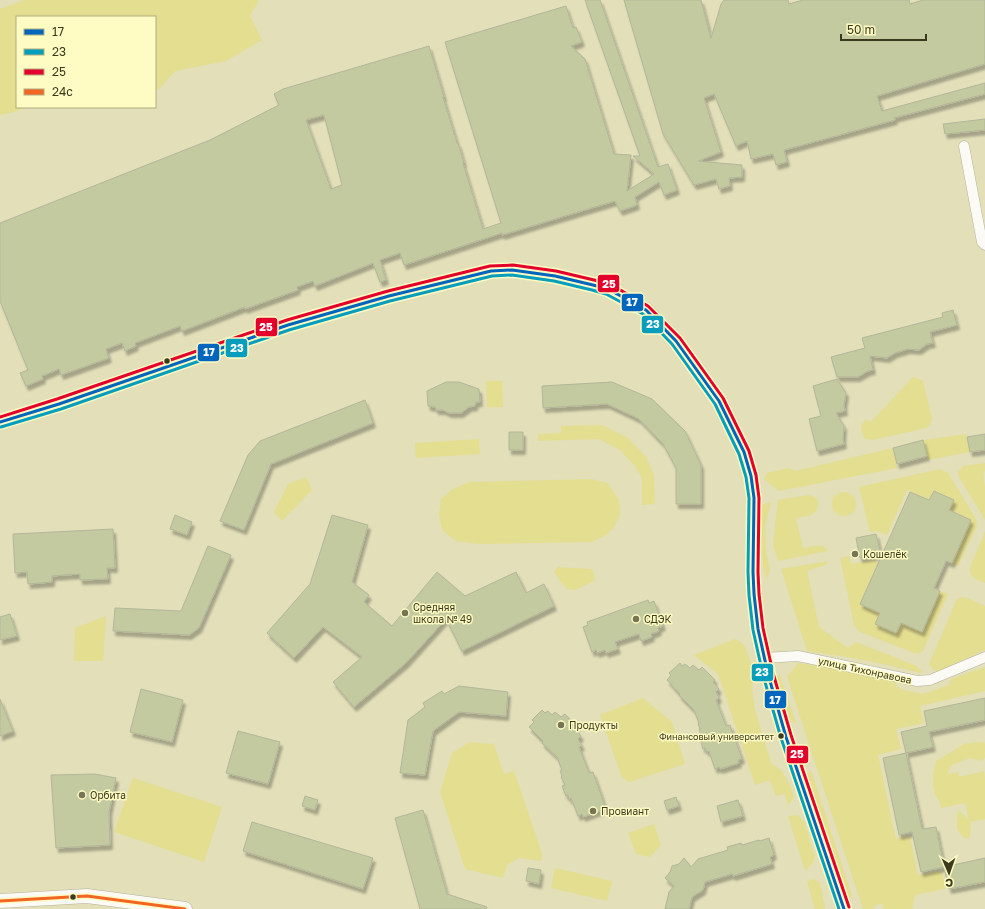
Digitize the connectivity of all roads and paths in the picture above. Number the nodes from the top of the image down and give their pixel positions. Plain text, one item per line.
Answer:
1 (964, 146) dead end
2 (985, 245) edge
3 (0, 422) edge
4 (985, 657) edge
5 (764, 658) junction
6 (0, 901) edge
7 (185, 909) edge
8 (844, 909) edge

1 - 2 street
3 - 5 street
4 - 5 street, улица Тихонравова
5 - 8 street
6 - 7 street

